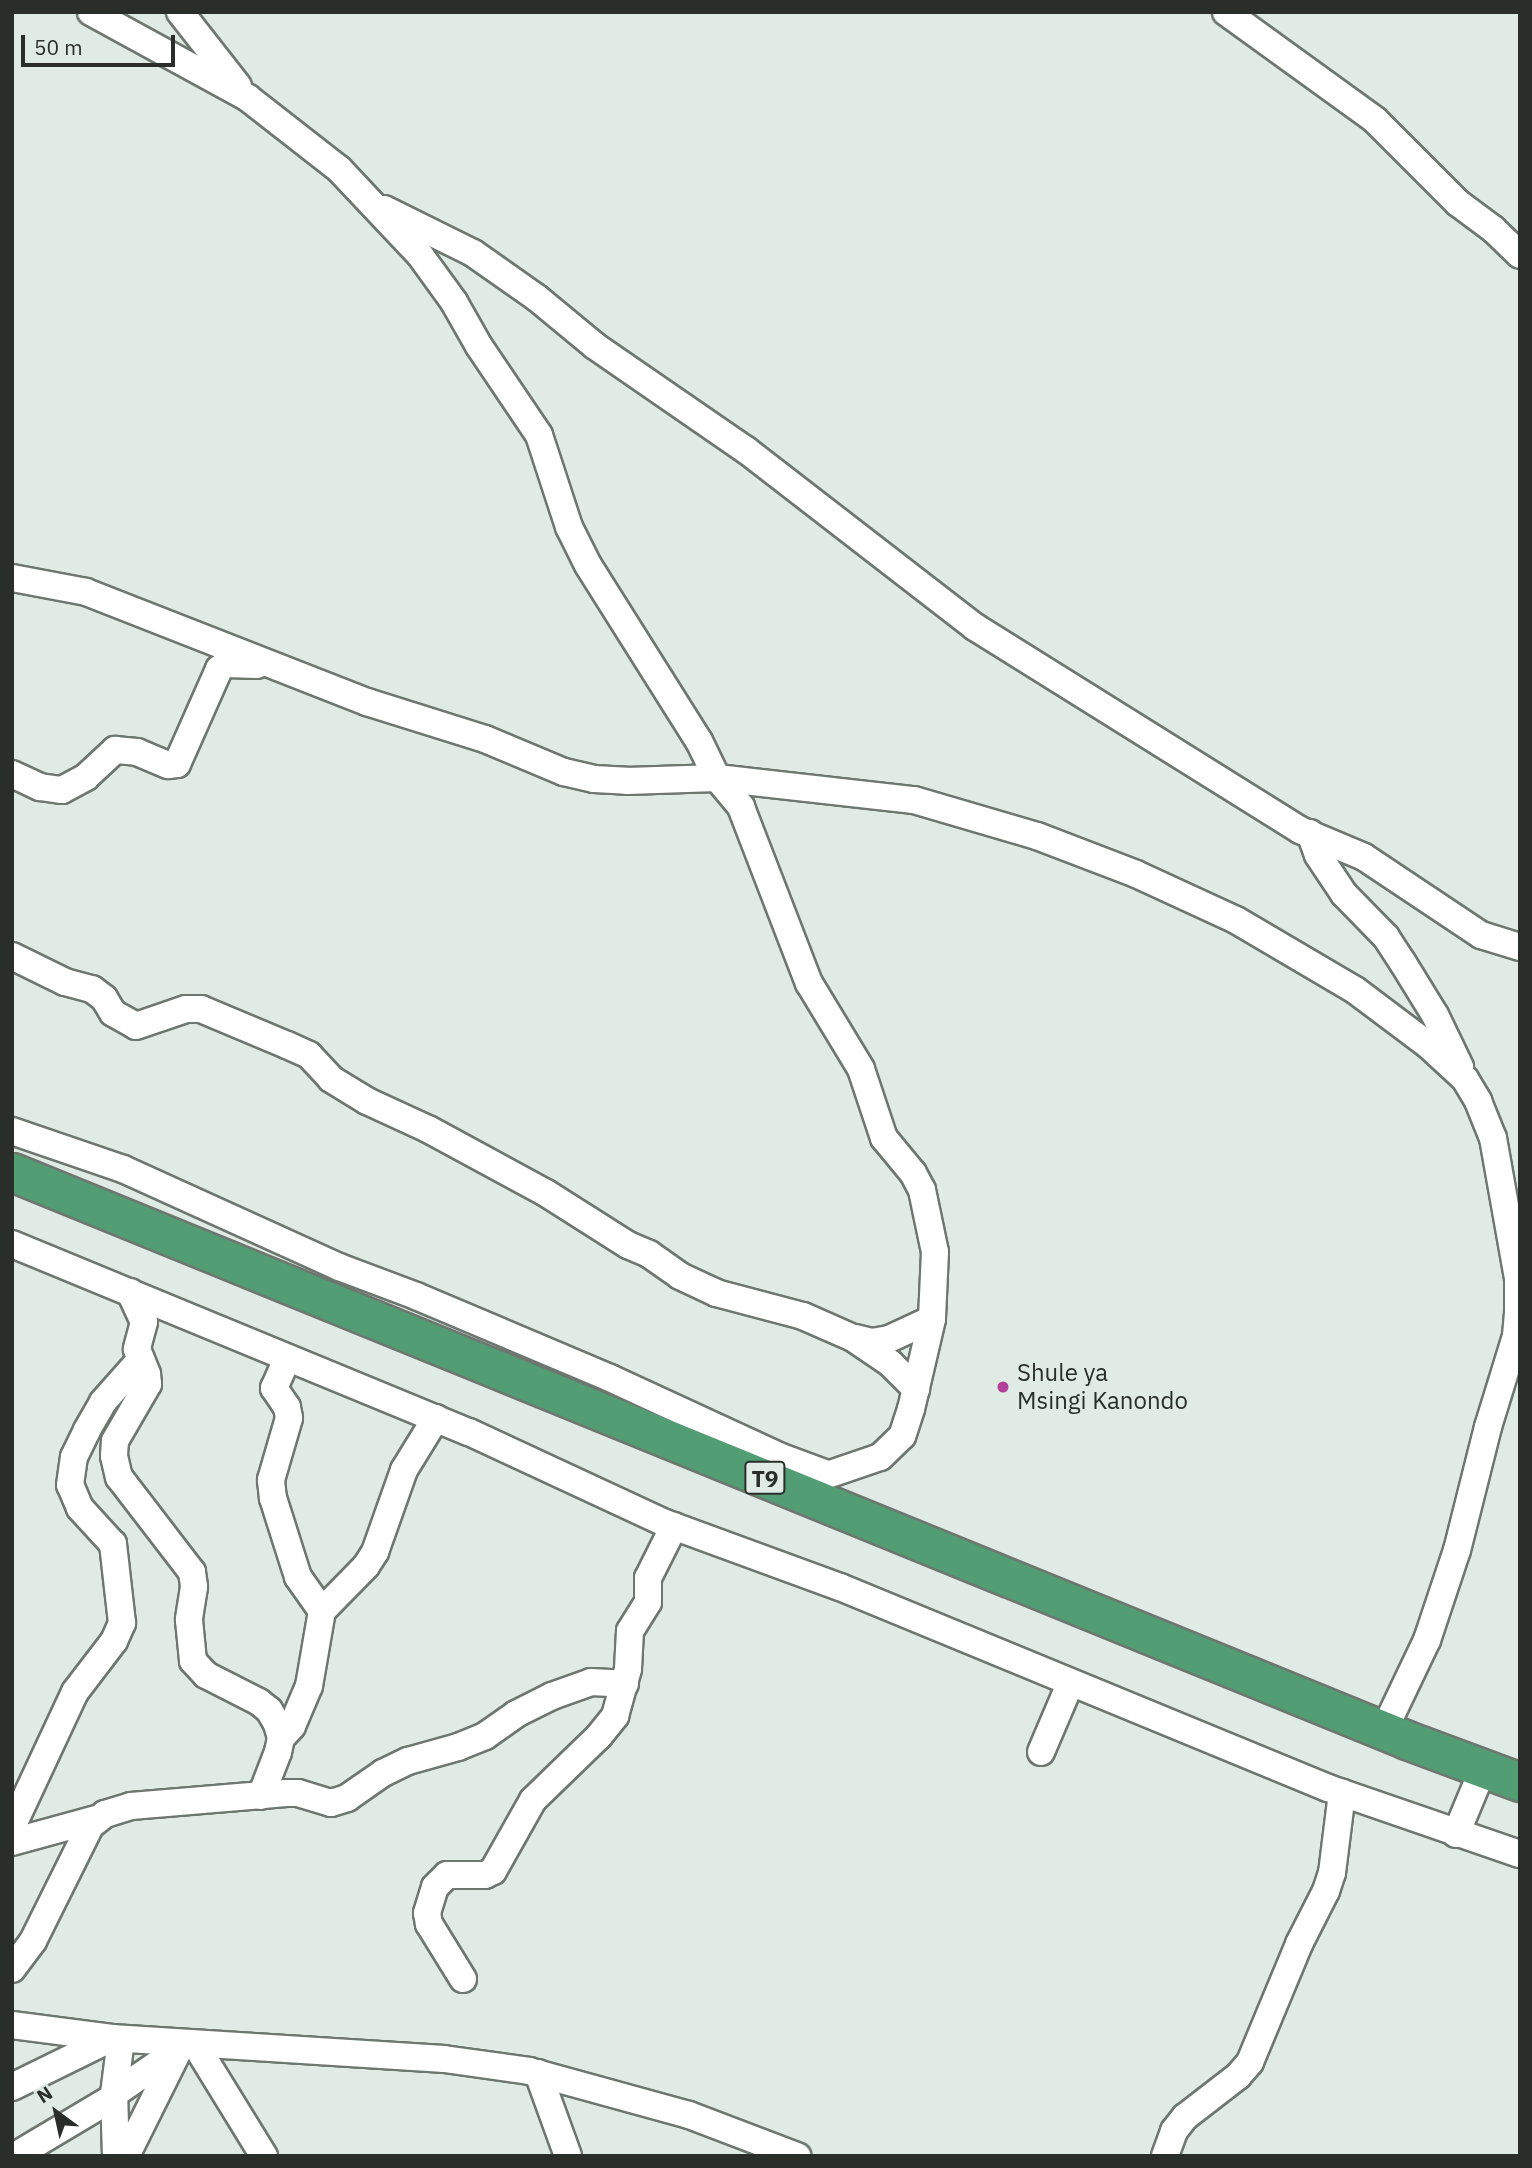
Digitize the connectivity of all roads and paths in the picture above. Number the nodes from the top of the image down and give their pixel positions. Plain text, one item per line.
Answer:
1 (91, 12) edge
2 (180, 12) edge
3 (1226, 12) edge
4 (248, 98) junction
5 (374, 204) junction
6 (1520, 255) edge
7 (12, 578) edge
8 (271, 666) junction
9 (12, 774) edge
10 (717, 778) junction
11 (1310, 833) junction
12 (1520, 947) edge
13 (12, 957) edge
14 (1465, 1079) junction
15 (12, 1131) edge
16 (12, 1172) edge
17 (12, 1244) edge
18 (130, 1292) junction
19 (1519, 1315) edge
20 (932, 1319) junction
21 (853, 1338) junction
22 (141, 1359) junction
23 (287, 1359) junction
24 (916, 1389) junction
25 (436, 1418) junction
26 (827, 1474) junction
27 (789, 1488) junction
28 (674, 1526) junction
29 (322, 1611) junction
30 (625, 1684) junction
31 (1070, 1684) junction
32 (1384, 1730) junction
33 (281, 1738) junction
34 (1041, 1752) dead end
35 (1483, 1769) junction
36 (1520, 1782) edge
37 (1342, 1793) junction
38 (261, 1796) junction
39 (96, 1819) junction
40 (12, 1827) edge
41 (1456, 1834) junction
42 (12, 1842) edge
43 (1520, 1854) edge
44 (12, 1969) edge
45 (463, 1979) dead end
46 (12, 2025) edge
47 (117, 2038) junction
48 (185, 2046) junction
49 (538, 2073) junction
50 (12, 2087) edge
51 (114, 2096) junction
52 (15, 2156) edge
53 (116, 2156) edge
54 (126, 2156) edge
55 (264, 2156) edge
56 (568, 2156) edge
57 (797, 2156) edge
58 (1165, 2156) edge

1 - 4 street
2 - 4 street
3 - 6 street
4 - 5 street
5 - 10 street
5 - 11 street
7 - 8 street
8 - 9 street
8 - 10 street
10 - 14 street
10 - 20 street
11 - 12 street
11 - 14 street
13 - 21 street
14 - 19 street
15 - 26 street
16 - 27 highway, T9
17 - 18 street
18 - 22 street
18 - 23 street
19 - 32 street
20 - 21 street
20 - 24 street
21 - 24 street
22 - 33 street
22 - 40 street
23 - 25 street
23 - 29 street
24 - 26 street
25 - 28 street
25 - 29 street
26 - 27 street
27 - 32 highway, T9
28 - 30 street
28 - 31 street
29 - 33 street
30 - 38 street
30 - 45 street
31 - 34 street
31 - 37 street
32 - 35 highway, T9
33 - 38 street
35 - 36 highway, T9
35 - 41 street
37 - 41 street
37 - 58 street
38 - 39 street
39 - 42 street
39 - 44 street
41 - 43 street
46 - 47 street
47 - 48 street
47 - 50 street
47 - 51 street
48 - 49 street
48 - 51 street
48 - 54 street
48 - 55 street
49 - 56 street
49 - 57 street
51 - 52 street
51 - 53 street

